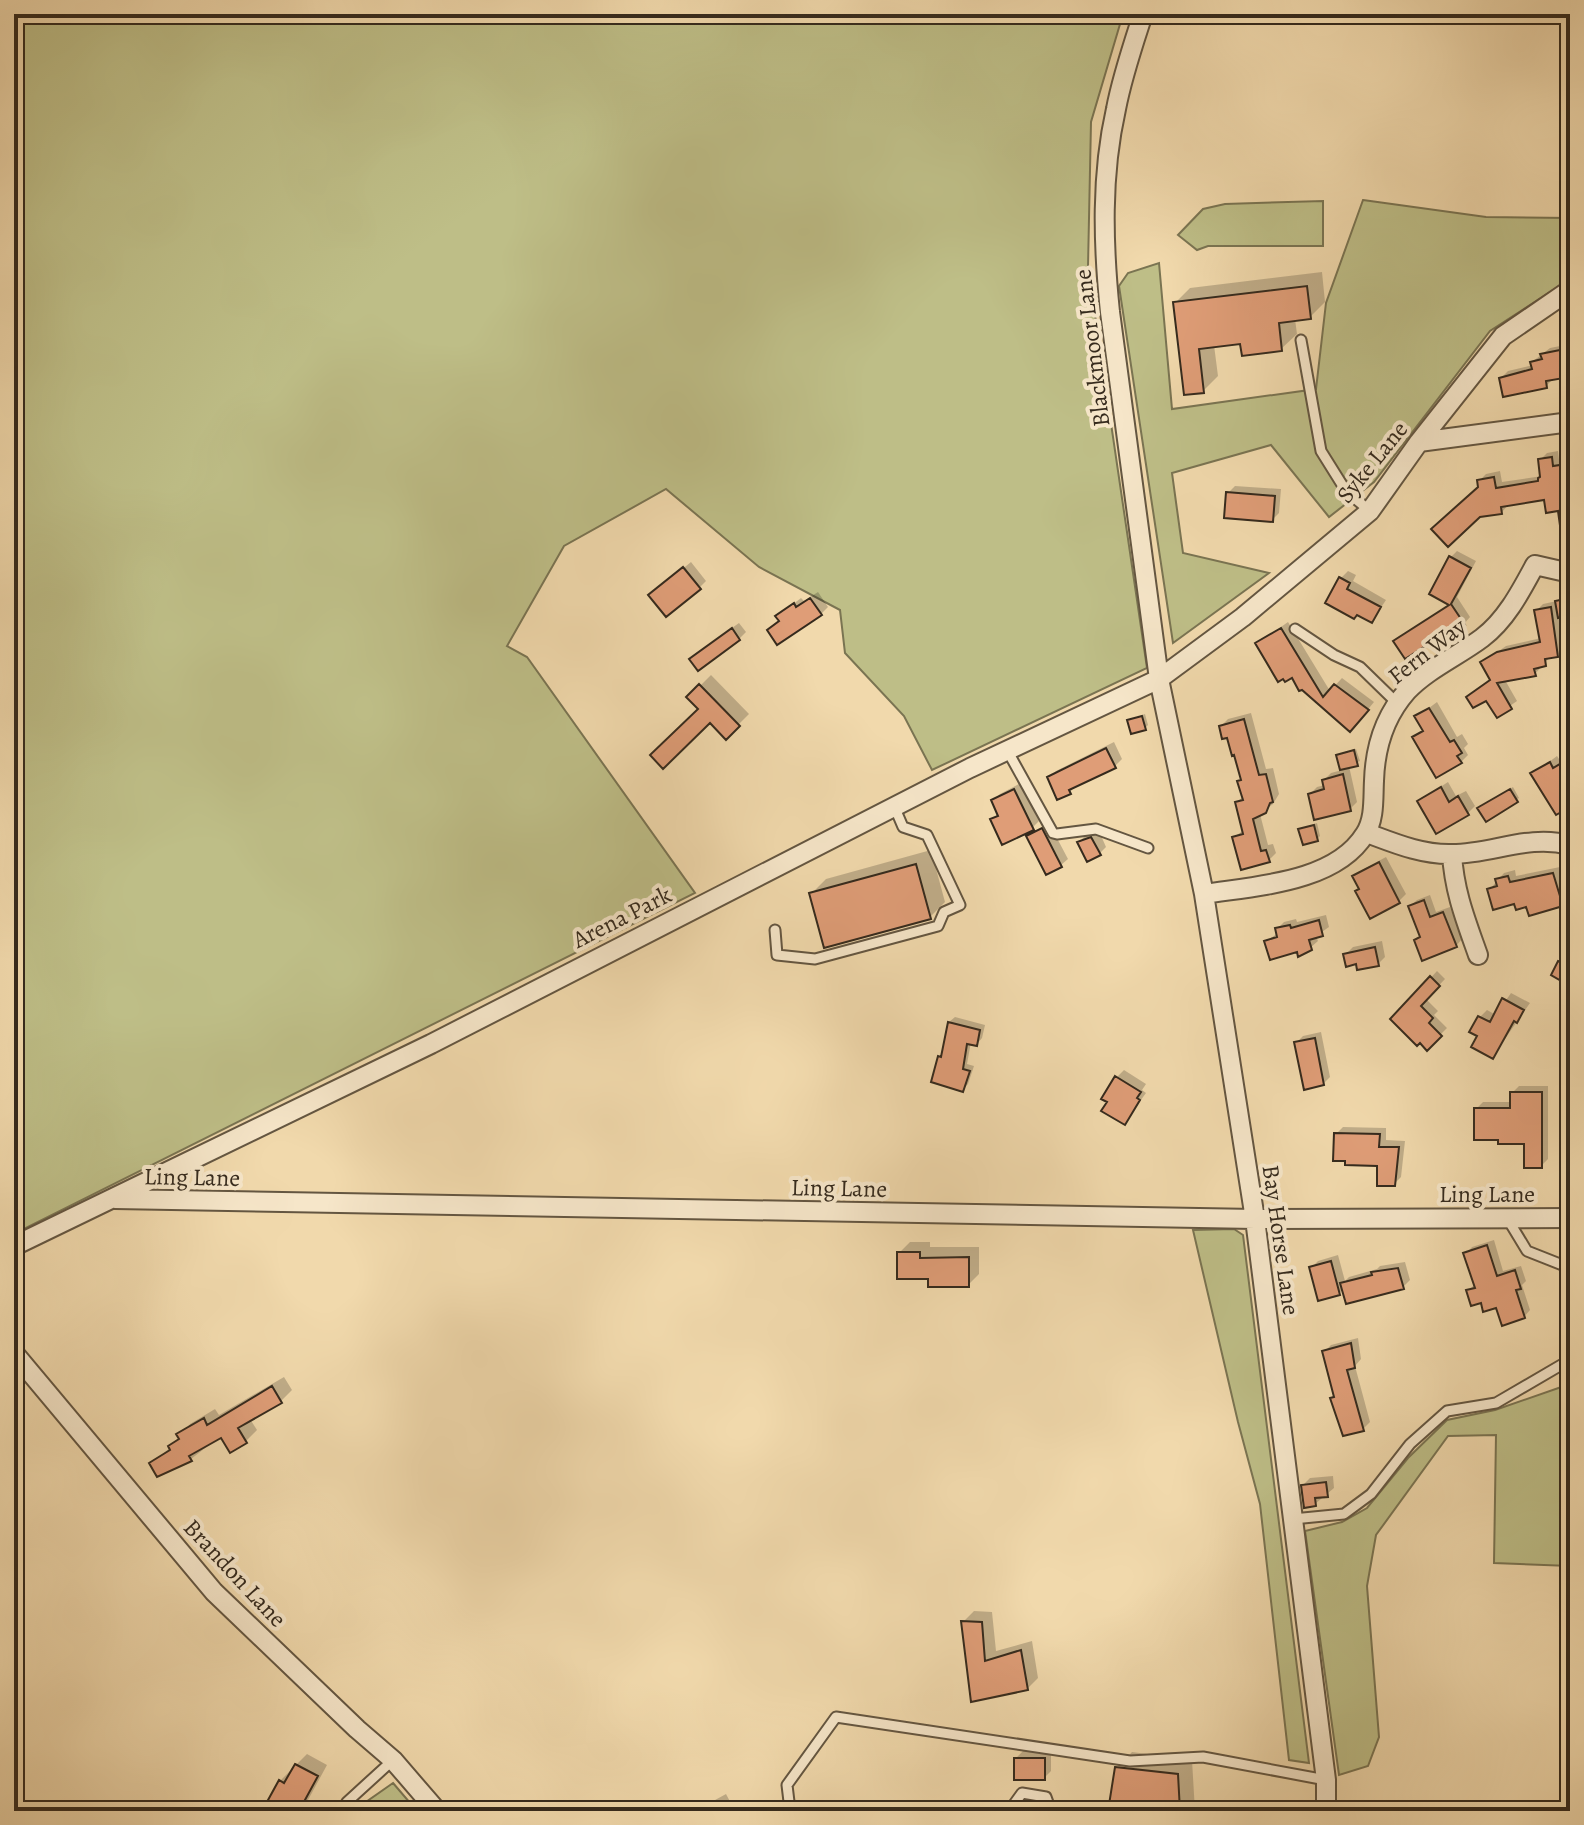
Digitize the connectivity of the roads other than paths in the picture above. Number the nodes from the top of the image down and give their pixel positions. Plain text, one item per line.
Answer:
1 (1143, 14) edge
2 (1570, 290) edge
3 (1301, 340) dead end
4 (1570, 422) edge
5 (1419, 442) junction
6 (1370, 511) junction
7 (1570, 573) edge
8 (1295, 629) dead end
9 (1159, 679) junction
10 (1398, 704) junction
11 (1007, 750) junction
12 (894, 806) junction
13 (1367, 833) junction
14 (1570, 845) edge
15 (1148, 848) dead end
16 (1452, 854) junction
17 (1204, 894) junction
18 (775, 930) dead end
19 (1478, 955) dead end
20 (108, 1199) junction
21 (1507, 1218) junction
22 (1570, 1218) edge
23 (1255, 1219) junction
24 (14, 1246) edge
25 (1570, 1268) edge
26 (14, 1353) edge
27 (1570, 1357) edge
28 (1293, 1519) junction
29 (393, 1760) junction
30 (1326, 1780) junction
31 (342, 1811) edge
32 (437, 1811) edge
33 (796, 1811) edge
34 (1009, 1811) edge
35 (1051, 1811) edge
36 (1326, 1811) edge

1 - 9 street, Blackmoor Lane
2 - 5 street, Syke Lane
3 - 6 lane
4 - 5 street
5 - 6 street, Syke Lane
6 - 9 street, Syke Lane
7 - 10 street, Fern Way
8 - 10 lane
9 - 11 street, Arena Park
9 - 17 street, Bay Horse Lane
10 - 13 street, Fern Way
11 - 12 street, Arena Park
11 - 15 lane
12 - 18 lane
12 - 20 street, Arena Park
13 - 16 street
13 - 17 street
14 - 16 street
16 - 19 street
17 - 23 street, Bay Horse Lane
20 - 23 street, Ling Lane
20 - 24 street, Arena Park
21 - 22 street, Ling Lane
21 - 23 street, Ling Lane
21 - 25 lane
23 - 28 street, Bay Horse Lane
26 - 29 street, Brandon Lane
27 - 28 lane
28 - 30 street, Bay Horse Lane
29 - 31 lane
29 - 32 street, Brandon Lane
30 - 33 lane
30 - 36 street, Bay Horse Lane
34 - 35 lane

